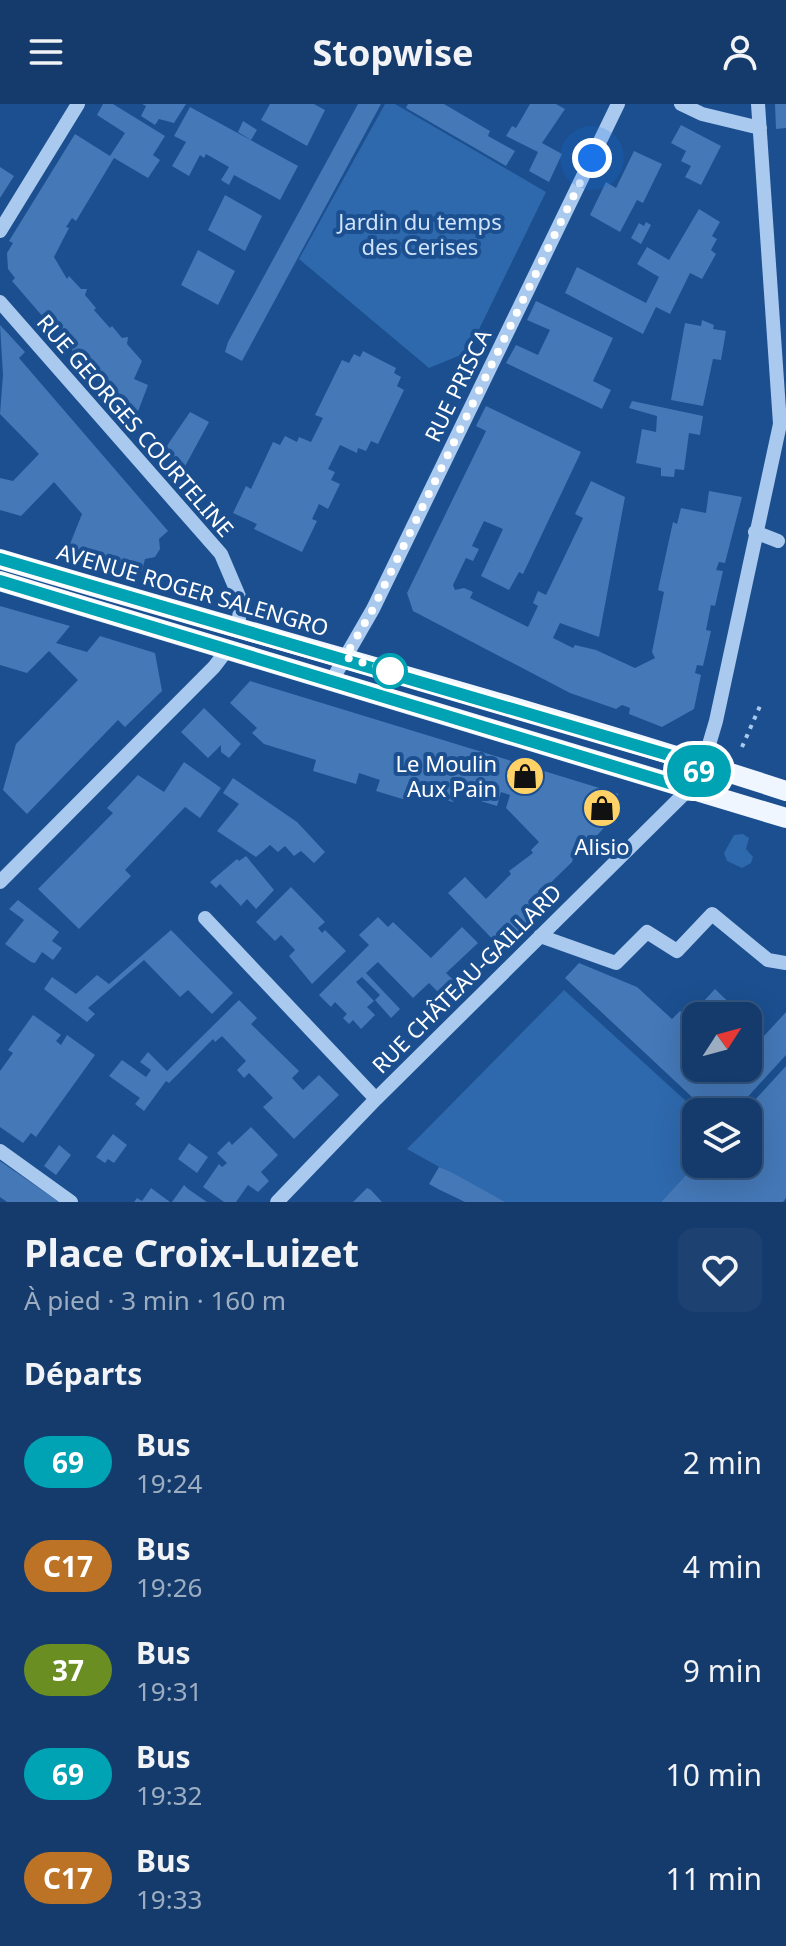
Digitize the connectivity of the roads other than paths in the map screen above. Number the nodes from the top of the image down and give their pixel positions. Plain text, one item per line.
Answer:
1 (78, 104) edge
2 (618, 104) edge
3 (681, 104) edge
4 (758, 104) edge
5 (760, 128) junction
6 (0, 231) edge
7 (0, 302) edge
8 (783, 422) edge
9 (755, 532) junction
10 (778, 541) dead end
11 (0, 559) edge
12 (0, 581) edge
13 (238, 627) junction
14 (227, 650) junction
15 (345, 657) junction
16 (331, 682) junction
17 (703, 765) junction
18 (689, 789) junction
19 (786, 791) edge
20 (786, 818) edge
21 (0, 882) edge
22 (205, 918) dead end
23 (540, 936) junction
24 (786, 963) edge
25 (376, 1099) junction
26 (0, 1151) edge
27 (71, 1202) edge
28 (277, 1202) edge

1 - 6 street
2 - 15 street, RUE PRISCA
3 - 5 street
4 - 5 street, RUE CHÂTEAU-GAILLARD
5 - 8 street, RUE CHÂTEAU-GAILLARD
7 - 13 street, RUE GEORGES COURTELINE
8 - 9 street, RUE CHÂTEAU-GAILLARD
9 - 10 street
9 - 17 street, RUE CHÂTEAU-GAILLARD
11 - 13 main road, AVENUE ROGER SALENGRO
12 - 14 main road, AVENUE ROGER SALENGRO
13 - 14 main road
13 - 15 main road, AVENUE ROGER SALENGRO
14 - 16 main road, AVENUE ROGER SALENGRO
14 - 21 street
15 - 16 street, RUE PRISCA
15 - 17 main road, AVENUE ROGER SALENGRO
16 - 18 main road, AVENUE ROGER SALENGRO
17 - 18 street, RUE CHÂTEAU-GAILLARD
17 - 19 main road, AVENUE ROGER SALENGRO
18 - 20 main road, AVENUE ROGER SALENGRO
18 - 23 street, RUE CHÂTEAU-GAILLARD
22 - 25 street
23 - 24 street
23 - 25 street, RUE CHÂTEAU-GAILLARD
25 - 28 street, RUE CHÂTEAU-GAILLARD
26 - 27 street

